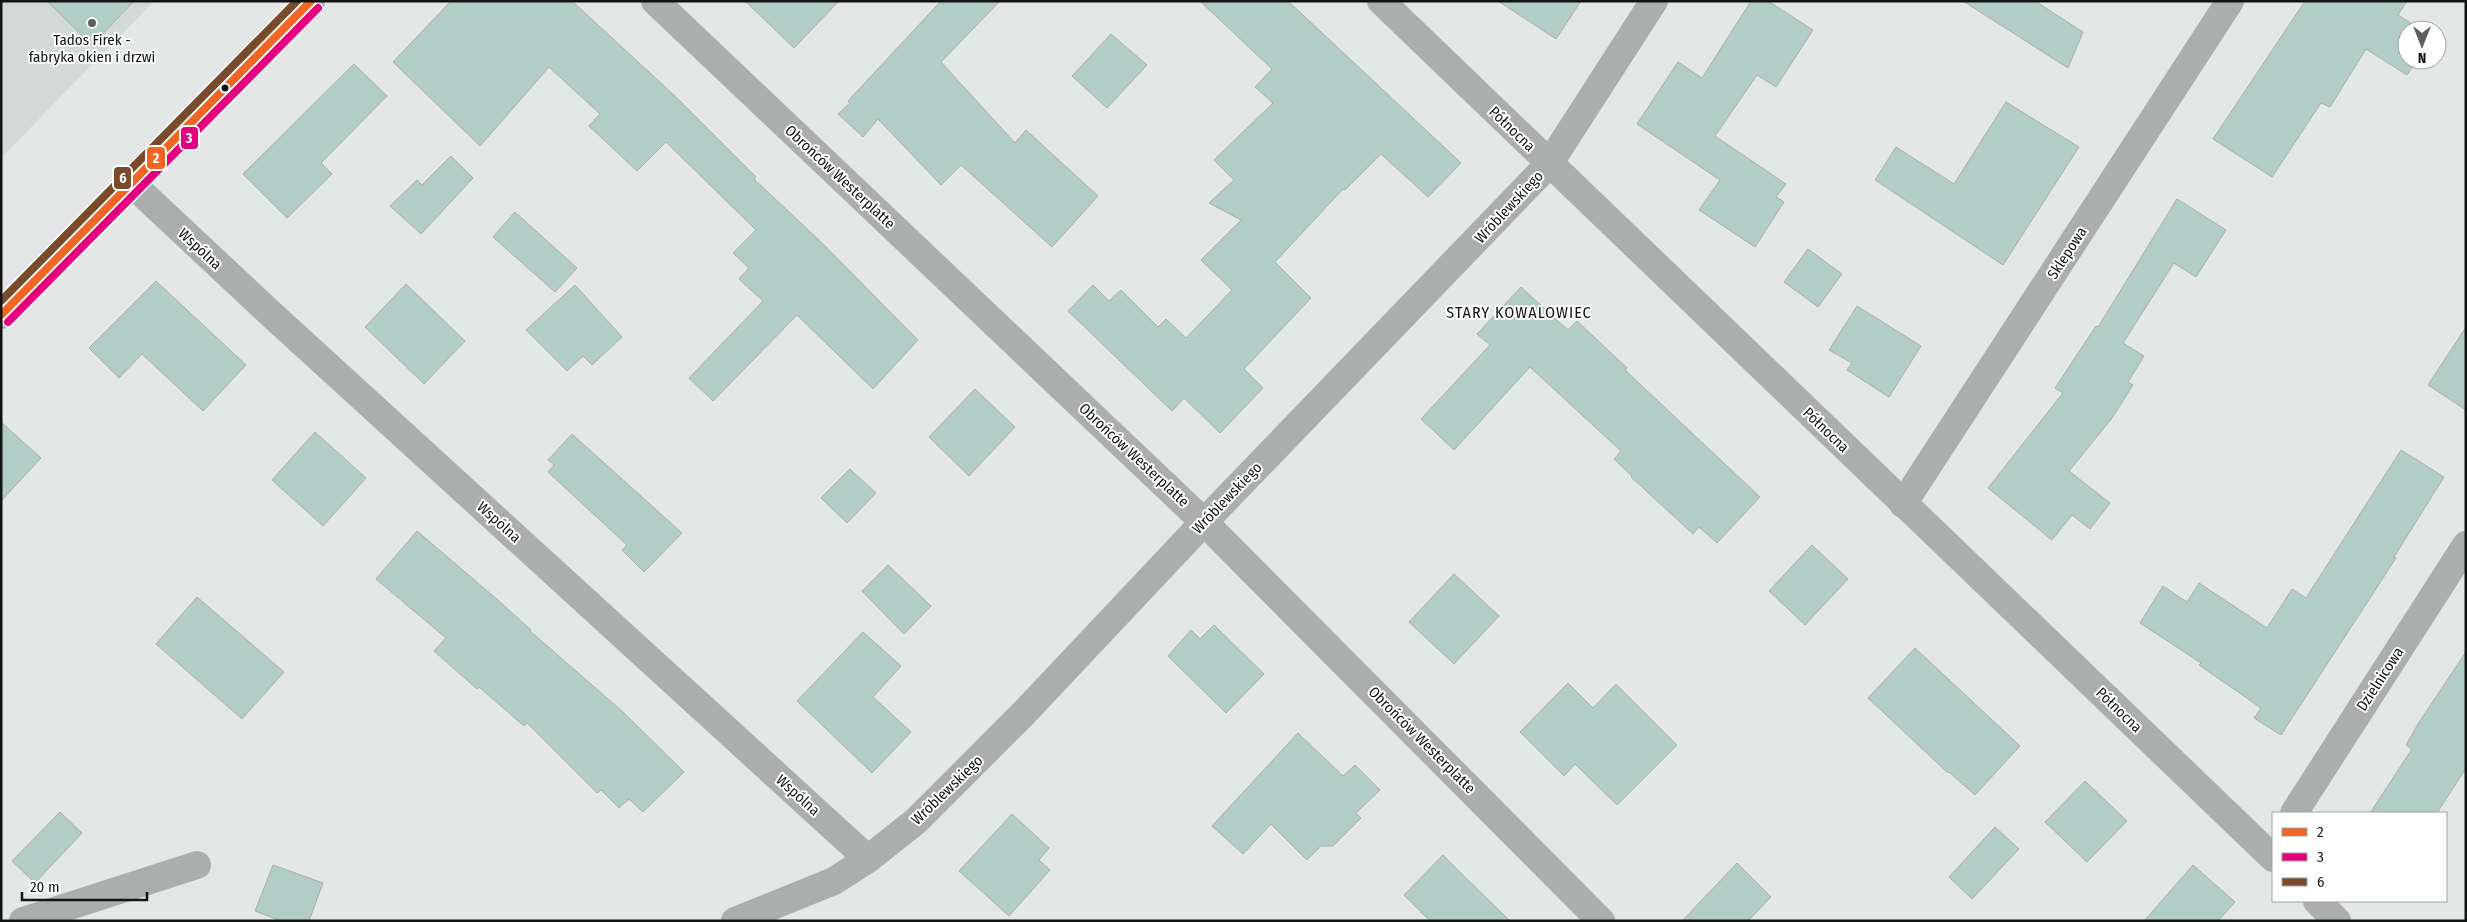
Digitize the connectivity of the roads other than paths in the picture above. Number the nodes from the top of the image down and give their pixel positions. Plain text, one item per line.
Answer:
1 (311, 1) edge
2 (655, 1) edge
3 (1381, 1) edge
4 (1654, 1) edge
5 (2230, 1) edge
6 (1549, 164) junction
7 (132, 183) junction
8 (1, 315) edge
9 (1903, 504) junction
10 (1204, 522) junction
11 (2466, 544) edge
12 (2295, 812) edge
13 (2272, 852) edge
14 (868, 859) junction
15 (197, 865) dead end
16 (2318, 902) edge
17 (23, 921) edge
18 (735, 921) edge
19 (1601, 921) edge
20 (2337, 921) edge

1 - 7 street
2 - 10 street, Obrońców Westerplatte
3 - 6 street, Północna
4 - 6 street, Wróblewskiego
5 - 9 street, Sklepowa
6 - 9 street, Północna
6 - 10 street, Wróblewskiego
7 - 8 street
7 - 14 street, Wspólna
9 - 13 street, Północna
10 - 14 street, Wróblewskiego
10 - 19 street, Obrońców Westerplatte
11 - 12 street, Dzielnicowa
14 - 18 street, Wróblewskiego
15 - 17 street
16 - 20 street

